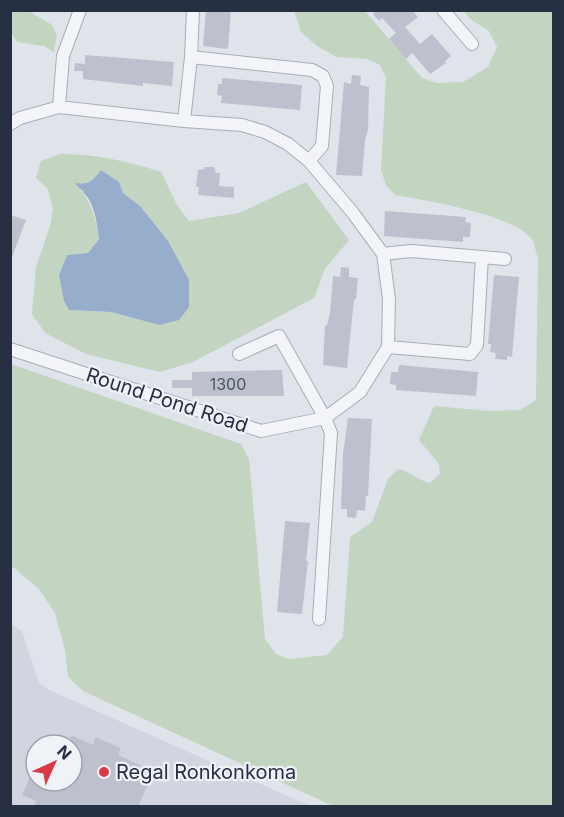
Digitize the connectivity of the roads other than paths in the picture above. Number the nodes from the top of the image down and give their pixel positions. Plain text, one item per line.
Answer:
1 (80, 10) edge
2 (193, 10) edge
3 (443, 10) edge
4 (472, 44) dead end
5 (191, 57) junction
6 (58, 107) junction
7 (184, 121) junction
8 (10, 124) edge
9 (309, 161) junction
10 (383, 254) junction
11 (482, 257) junction
12 (505, 258) dead end
13 (388, 347) junction
14 (10, 349) edge
15 (239, 354) dead end
16 (326, 418) junction
17 (319, 619) dead end

1 - 6 street
2 - 5 street
3 - 4 street
5 - 7 street
5 - 9 street
6 - 7 street
6 - 8 street
7 - 9 street
9 - 10 street
10 - 11 street
10 - 13 street
11 - 12 street
11 - 13 street
13 - 16 street, Round Pond Road
14 - 16 street, Round Pond Road
15 - 16 street
16 - 17 street

